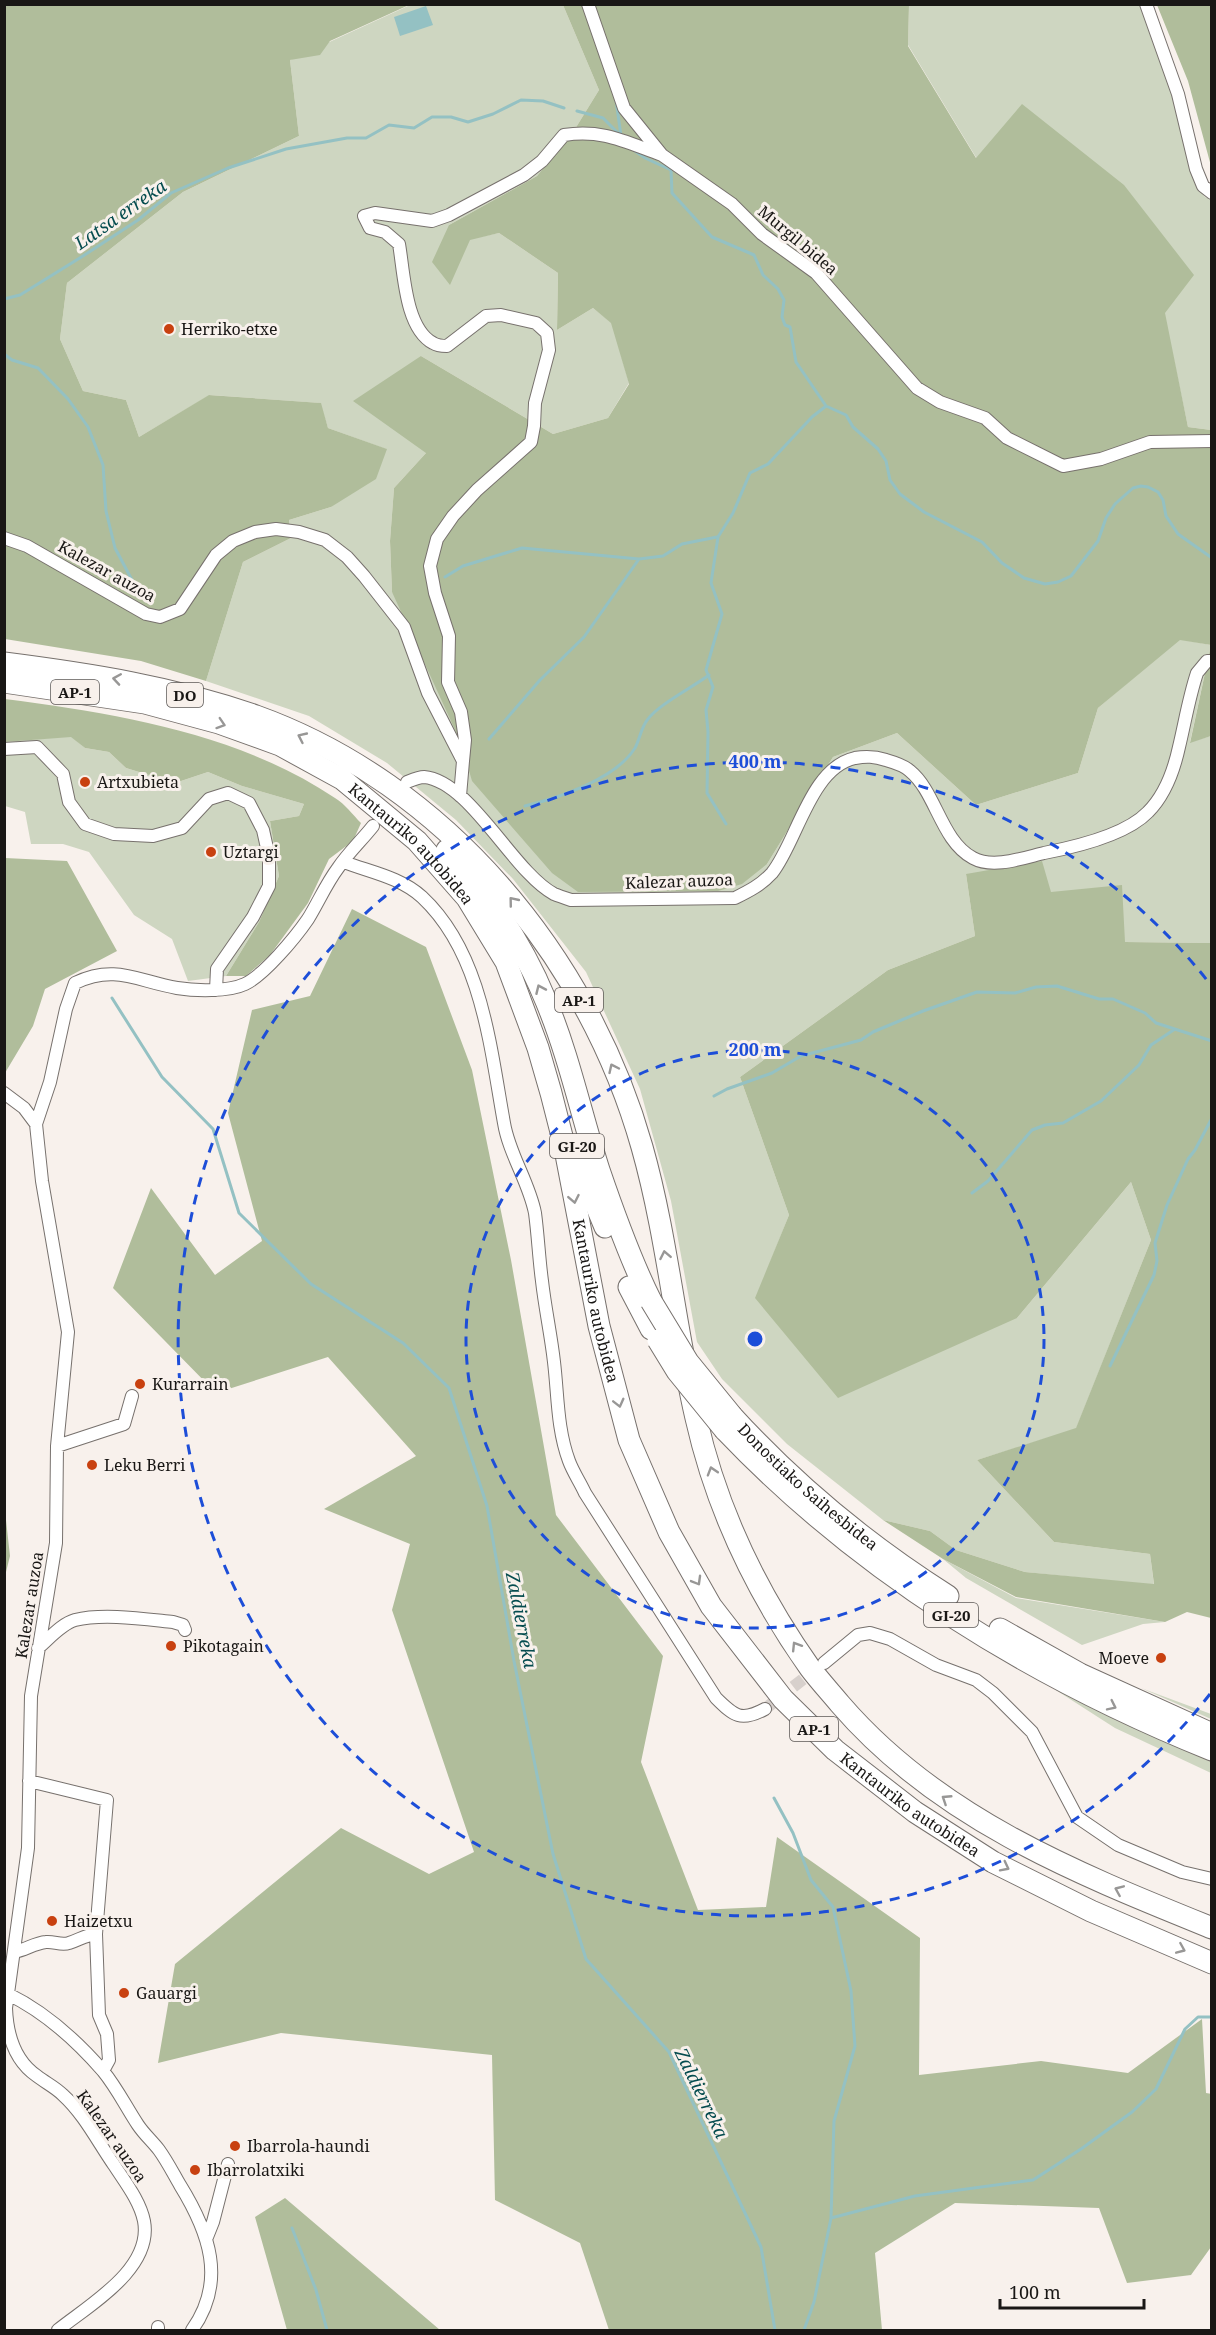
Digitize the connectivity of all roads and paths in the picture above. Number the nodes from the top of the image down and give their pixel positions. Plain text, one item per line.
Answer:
1 (588, 4) edge
2 (1146, 4) edge
3 (662, 155) junction
4 (1212, 193) edge
5 (1212, 441) edge
6 (4, 538) edge
7 (1212, 661) edge
8 (4, 663) edge
9 (4, 682) edge
10 (4, 749) edge
11 (463, 761) junction
12 (354, 764) junction
13 (407, 782) dead end
14 (460, 796) junction
15 (373, 826) dead end
16 (344, 862) junction
17 (506, 962) junction
18 (216, 990) junction
19 (4, 1093) edge
20 (36, 1124) junction
21 (132, 1396) dead end
22 (729, 1423) junction
23 (57, 1446) junction
24 (185, 1630) dead end
25 (38, 1648) junction
26 (824, 1663) tunnel mouth
27 (765, 1709) tunnel mouth
28 (1212, 1734) edge
29 (1212, 1750) edge
30 (29, 1781) junction
31 (1212, 1879) edge
32 (1212, 1928) edge
33 (96, 1934) junction
34 (14, 1953) junction
35 (1212, 1963) edge
36 (8, 1994) junction
37 (103, 2071) junction
38 (228, 2164) dead end
39 (207, 2237) junction
40 (58, 2331) edge
41 (192, 2331) edge

1 - 3 street, Murgil bidea
2 - 4 street
3 - 5 street, Murgil bidea
3 - 11 street
6 - 11 street, Kalezar auzoa
7 - 14 street, Kalezar auzoa
12 -> 8 highway, Kantauriko autobidea / DO
9 -> 17 highway, Kantauriko autobidea / AP-1
10 - 18 street
11 - 14 street
22 -> 12 highway, Donostiako Saihesbidea / GI-20, bridge
32 -> 12 highway, Kantauriko autobidea / AP-1
13 - 14 street, Kalezar auzoa
15 - 16 street, Kalezar auzoa
16 - 18 street, Kalezar auzoa
16 - 27 street
17 - 22 highway, Donostiako Saihesbidea / GI-20, bridge
17 -> 35 highway, Kantauriko autobidea / AP-1
18 - 20 street, Kalezar auzoa
19 - 20 street
20 - 23 street, Kalezar auzoa
21 - 23 street
22 - 28 highway, Donostiako Saihesbidea / GI-20
22 -> 29 highway, Donostiako Saihesbidea / GI-20
23 - 25 street, Kalezar auzoa
24 - 25 street
25 - 30 street, Kalezar auzoa
26 - 31 street
30 - 33 street
30 - 34 street, Kalezar auzoa
33 - 34 street
33 - 37 street
34 - 36 street, Kalezar auzoa
36 - 37 street
36 - 40 street, Kalezar auzoa
37 - 39 street
38 - 39 street
39 - 41 street

